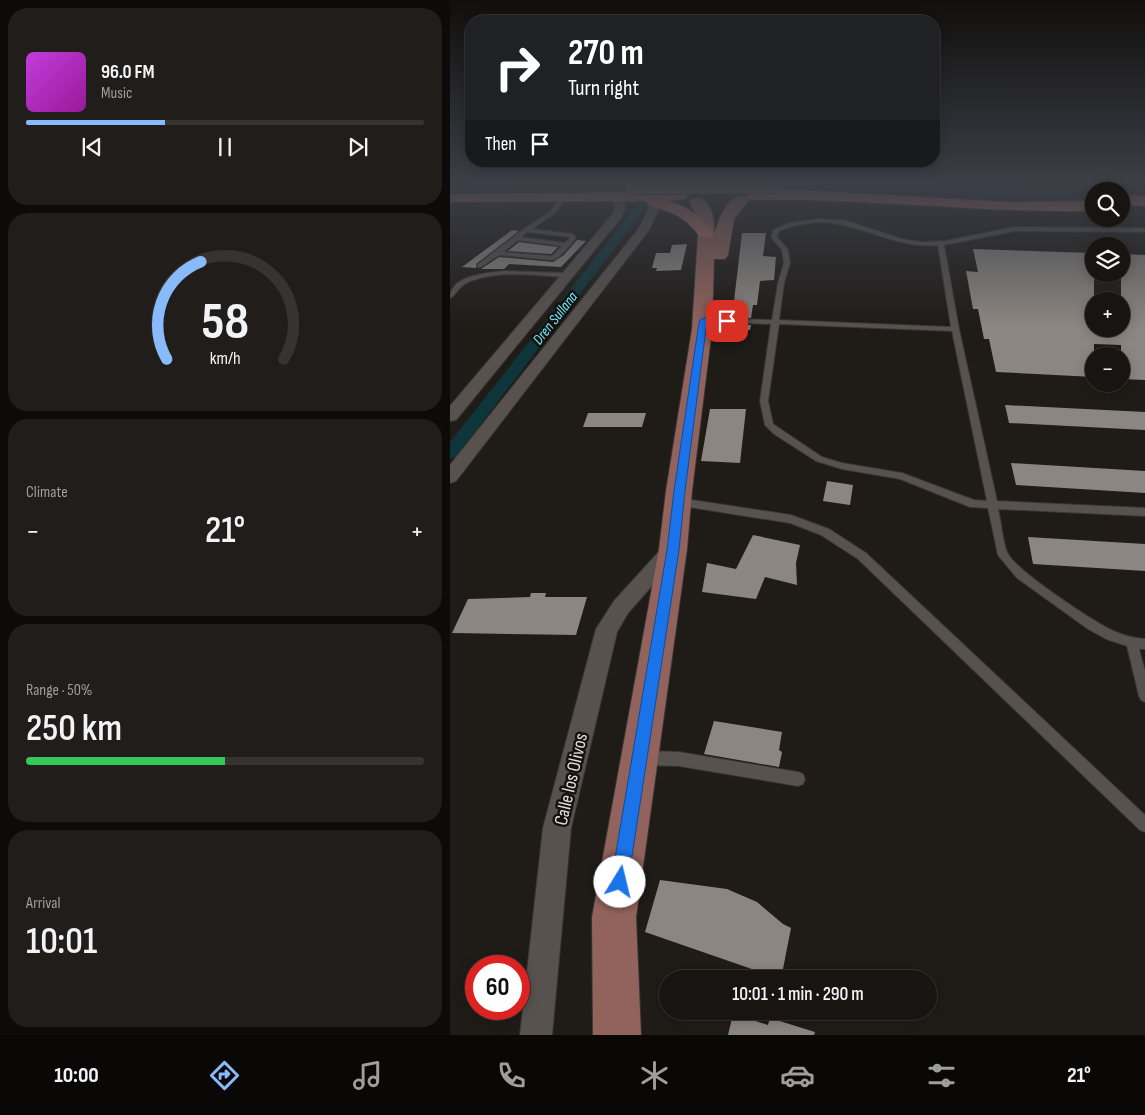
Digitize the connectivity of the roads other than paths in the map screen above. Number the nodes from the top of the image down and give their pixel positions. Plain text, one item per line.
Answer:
1 (526, 230) edge
2 (529, 230) edge
3 (605, 230) edge
4 (644, 230) edge
5 (704, 230) edge
6 (706, 230) edge
7 (724, 230) edge
8 (776, 230) edge
9 (869, 230) edge
10 (996, 230) edge
11 (706, 234) junction
12 (516, 238) junction
13 (941, 244) junction
14 (568, 245) junction
15 (498, 253) junction
16 (479, 266) dead end
17 (568, 275) junction
18 (450, 296) edge
19 (775, 321) junction
20 (703, 325) junction
21 (955, 329) junction
22 (450, 416) edge
23 (450, 477) edge
24 (679, 502) junction
25 (992, 505) junction
26 (1145, 512) edge
27 (673, 550) junction
28 (1139, 644) edge
29 (1145, 696) edge
30 (640, 757) junction
31 (798, 779) dead end
32 (1145, 825) edge
33 (536, 1035) edge
34 (617, 1035) edge

1 - 12 lane
2 - 14 lane
3 - 17 street
4 - 23 street
5 - 11 highway
6 - 11 main road
7 - 20 main road
8 - 19 lane
9 - 13 lane
10 - 13 lane
11 - 20 main road
12 - 14 lane
12 - 15 lane
13 - 21 lane
14 - 15 lane
15 - 16 lane
17 - 18 lane
17 - 22 street
19 - 20 lane
19 - 21 lane
19 - 25 lane
20 - 24 main road
21 - 25 lane
24 - 27 main road
24 - 32 lane
25 - 26 lane
25 - 28 lane
27 - 30 main road
27 - 33 street, Calle los Olivos
28 - 29 lane
30 - 31 lane
30 - 34 main road

